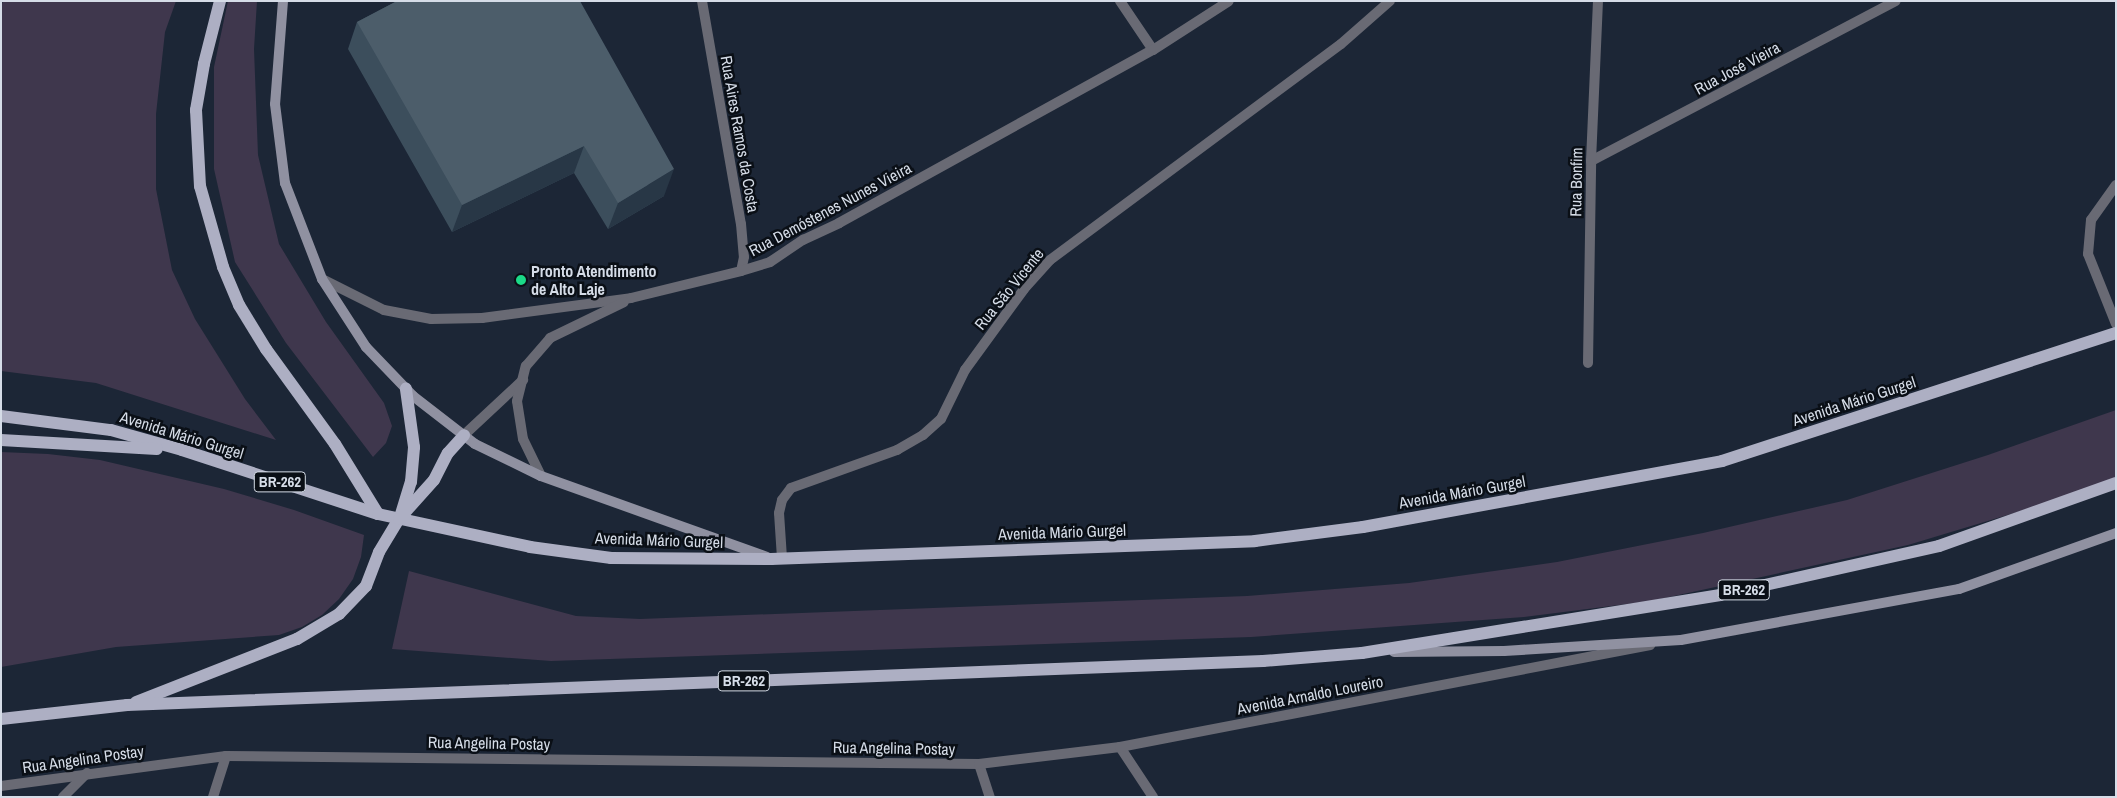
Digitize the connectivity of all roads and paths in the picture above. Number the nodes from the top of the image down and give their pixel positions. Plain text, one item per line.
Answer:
1 (220, 1) edge
2 (284, 1) edge
3 (702, 1) edge
4 (1120, 1) edge
5 (1229, 1) edge
6 (1390, 1) edge
7 (1598, 1) edge
8 (1896, 1) edge
9 (1153, 50) junction
10 (1591, 161) junction
11 (2116, 185) edge
12 (741, 271) junction
13 (322, 278) junction
14 (631, 298) junction
15 (2116, 324) edge
16 (2116, 334) edge
17 (1588, 363) dead end
18 (523, 380) junction
19 (406, 389) junction
20 (1, 416) edge
21 (464, 435) junction
22 (1, 440) edge
23 (182, 450) junction
24 (541, 476) junction
25 (2116, 483) edge
26 (378, 514) junction
27 (399, 519) junction
28 (2116, 533) edge
29 (776, 558) junction
30 (1681, 640) junction
31 (1362, 653) junction
32 (127, 706) junction
33 (1, 709) edge
34 (38, 713) junction
35 (1, 719) edge
36 (1120, 747) junction
37 (226, 756) junction
38 (979, 764) junction
39 (87, 773) junction
40 (1, 786) edge
41 (63, 797) edge
42 (213, 797) edge
43 (990, 797) edge
44 (1153, 797) edge

1 - 26 main road
2 - 13 main road
3 - 12 street, Rua Aires Ramos da Costa
4 - 9 street
5 - 9 street, Rua Demóstenes Nunes Vieira
6 - 29 street, Rua São Vicente
7 - 10 street, Rua Bonfim
8 - 10 street, Rua José Vieira
9 - 12 street, Rua Demóstenes Nunes Vieira
10 - 17 street, Rua Bonfim
11 - 15 street
12 - 14 street, Rua Demóstenes Nunes Vieira
13 - 14 street, Rua Demóstenes Nunes Vieira
13 - 19 main road
14 - 18 street
16 - 29 main road, Avenida Mário Gurgel / BR-262
18 - 21 street
18 - 24 street
19 - 21 main road
19 - 27 main road
20 - 23 main road, Avenida Mário Gurgel / BR-262
21 - 24 main road
21 - 27 main road
22 - 23 main road
23 - 26 main road, Avenida Mário Gurgel / BR-262
24 - 29 main road
25 - 31 main road, BR-262
26 - 27 main road, Avenida Mário Gurgel / BR-262
27 - 29 main road, Avenida Mário Gurgel / BR-262
27 - 32 main road
28 - 30 main road, BR-262
30 - 31 main road, BR-262
30 - 36 street, Avenida Arnaldo Loureiro
31 - 32 main road, BR-262
32 - 34 main road, BR-262
33 - 34 main road
34 - 35 main road, BR-262
36 - 38 street, Avenida Arnaldo Loureiro
36 - 44 street
37 - 38 street, Rua Angelina Postay
37 - 39 street, Rua Angelina Postay
37 - 42 street
38 - 43 street
39 - 40 street, Rua Angelina Postay
39 - 41 street

